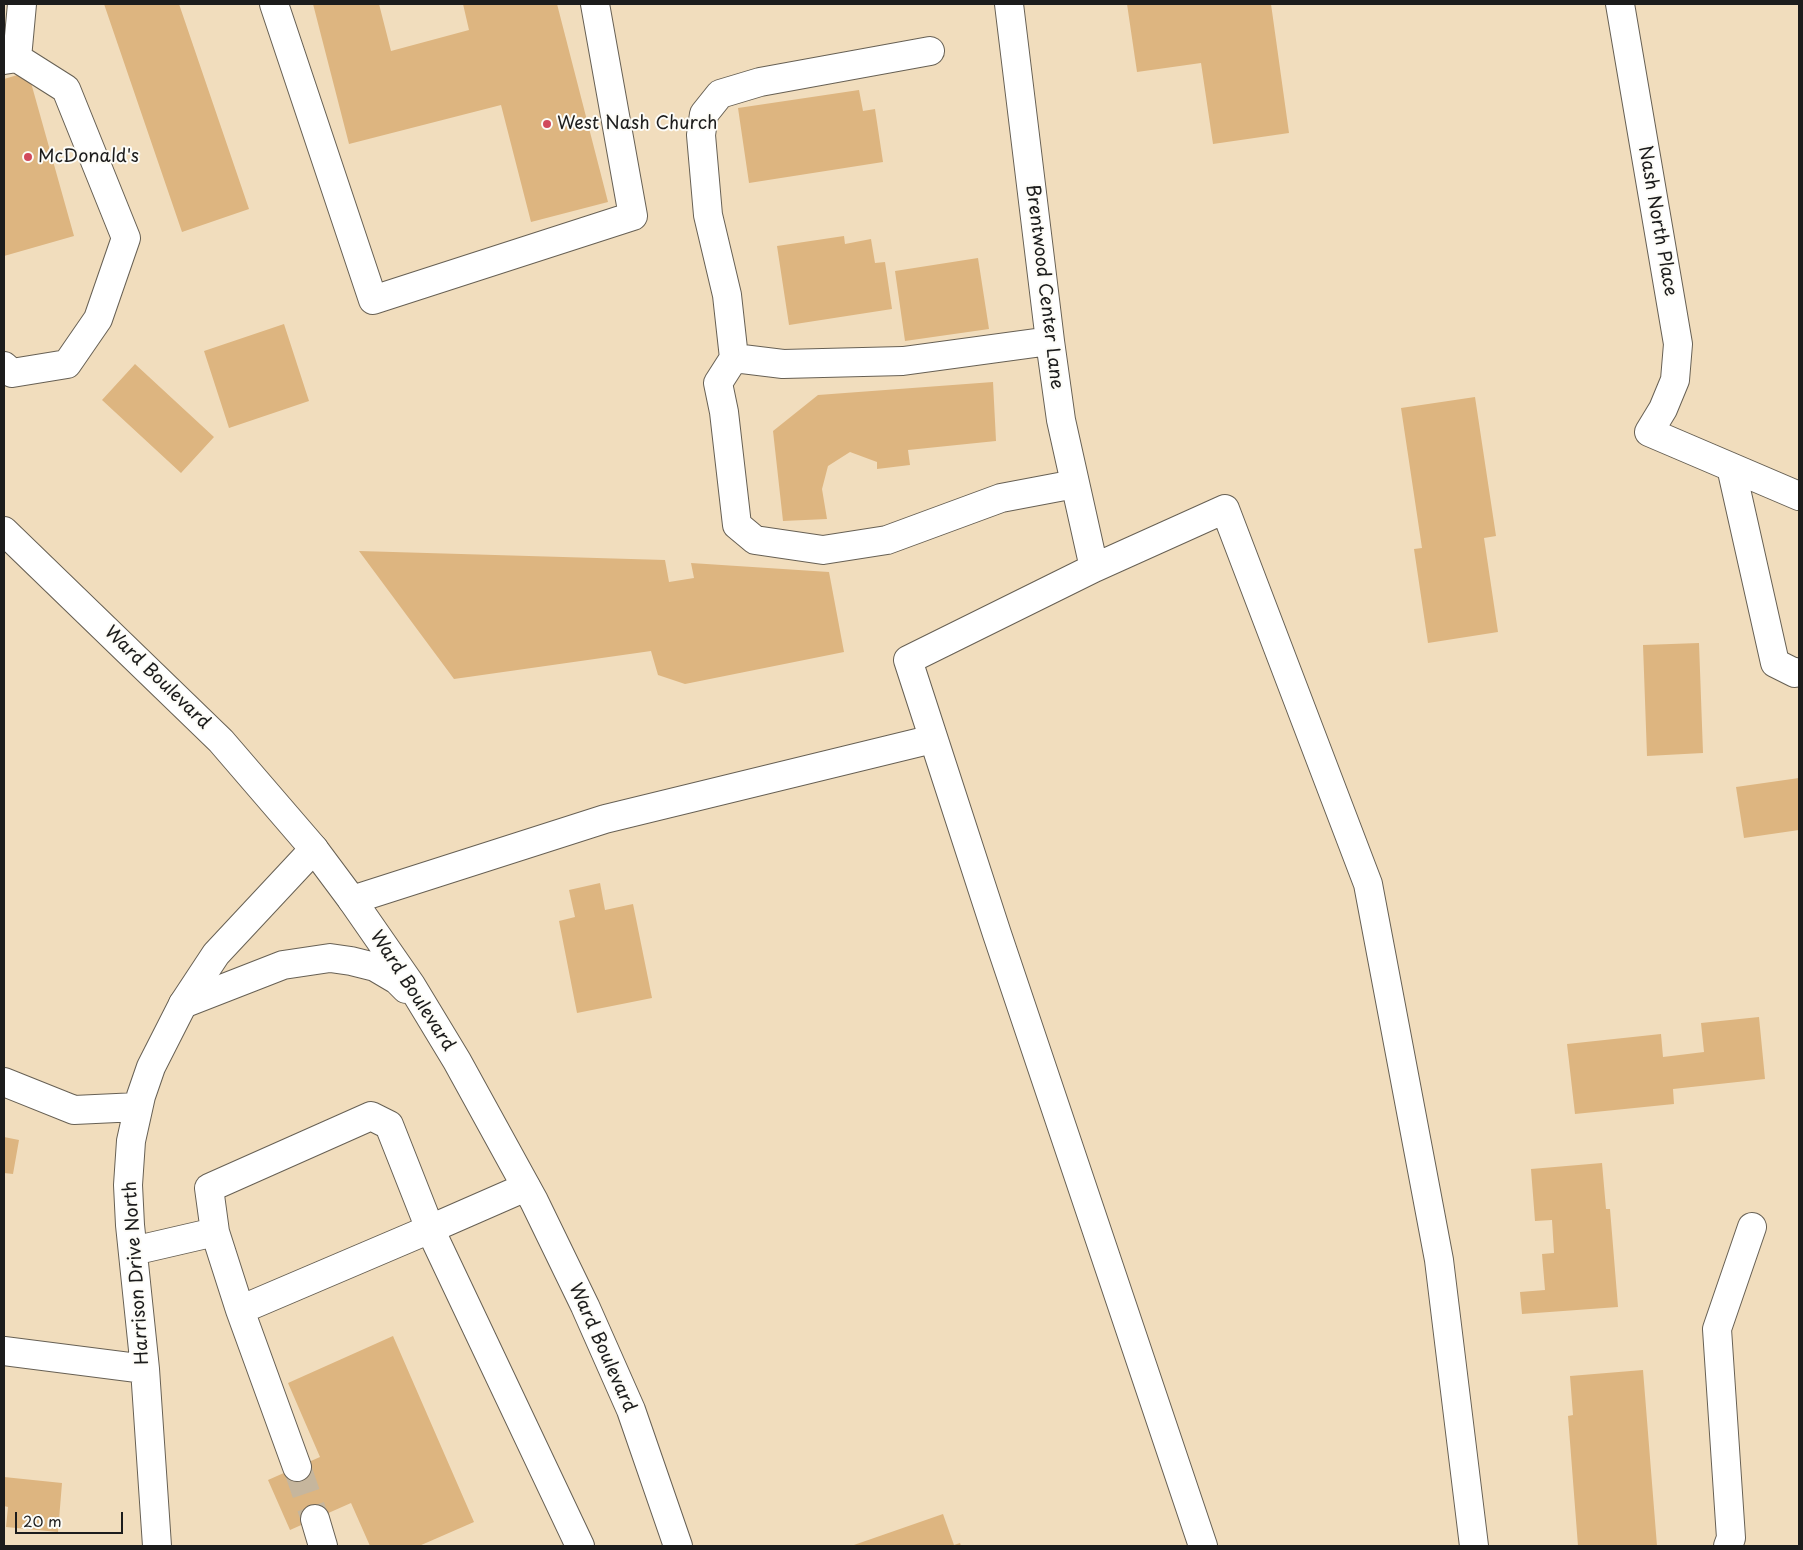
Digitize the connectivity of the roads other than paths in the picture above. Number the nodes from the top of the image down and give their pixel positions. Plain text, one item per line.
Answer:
1 (22, 4) edge
2 (274, 4) edge
3 (595, 4) edge
4 (1009, 4) edge
5 (1620, 4) edge
6 (930, 51) dead end
7 (10, 59) edge
8 (1050, 341) junction
9 (734, 358) junction
10 (4, 366) edge
11 (1732, 467) junction
12 (1075, 484) junction
13 (1799, 496) edge
14 (4, 531) edge
15 (1094, 568) junction
16 (1799, 672) edge
17 (933, 739) junction
18 (314, 849) junction
19 (352, 900) junction
20 (183, 1004) junction
21 (424, 1006) junction
22 (4, 1082) edge
23 (138, 1108) junction
24 (526, 1187) junction
25 (1752, 1227) dead end
26 (430, 1228) junction
27 (215, 1232) junction
28 (133, 1251) junction
29 (240, 1310) junction
30 (4, 1351) edge
31 (145, 1369) junction
32 (297, 1467) tunnel mouth
33 (315, 1518) tunnel mouth
34 (156, 1546) edge
35 (322, 1546) edge
36 (580, 1546) edge
37 (678, 1546) edge
38 (1202, 1546) edge
39 (1474, 1546) edge
40 (1728, 1546) edge

1 - 7 street
2 - 3 street
4 - 8 street, Brentwood Center Lane
5 - 11 street, Nash North Place
6 - 9 street
7 - 10 street
8 - 9 street
8 - 12 street, Brentwood Center Lane
9 - 12 street
11 - 13 street
11 - 16 street
12 - 15 street, Brentwood Center Lane
14 - 18 street, Ward Boulevard
15 - 17 street
15 - 39 street
17 - 19 street
17 - 38 street
18 - 19 street, Ward Boulevard
18 - 20 street, Harrison Drive North
19 - 21 street, Ward Boulevard
20 - 21 street
20 - 23 street, Harrison Drive North
21 - 24 street, Ward Boulevard
22 - 23 street
23 - 28 street, Harrison Drive North
24 - 26 street
24 - 37 street, Ward Boulevard
25 - 40 street
26 - 27 street
26 - 29 street
26 - 36 street
27 - 28 street
27 - 29 street
28 - 31 street, Harrison Drive North
29 - 32 street
30 - 31 street
31 - 34 street, Harrison Drive North
33 - 35 street

